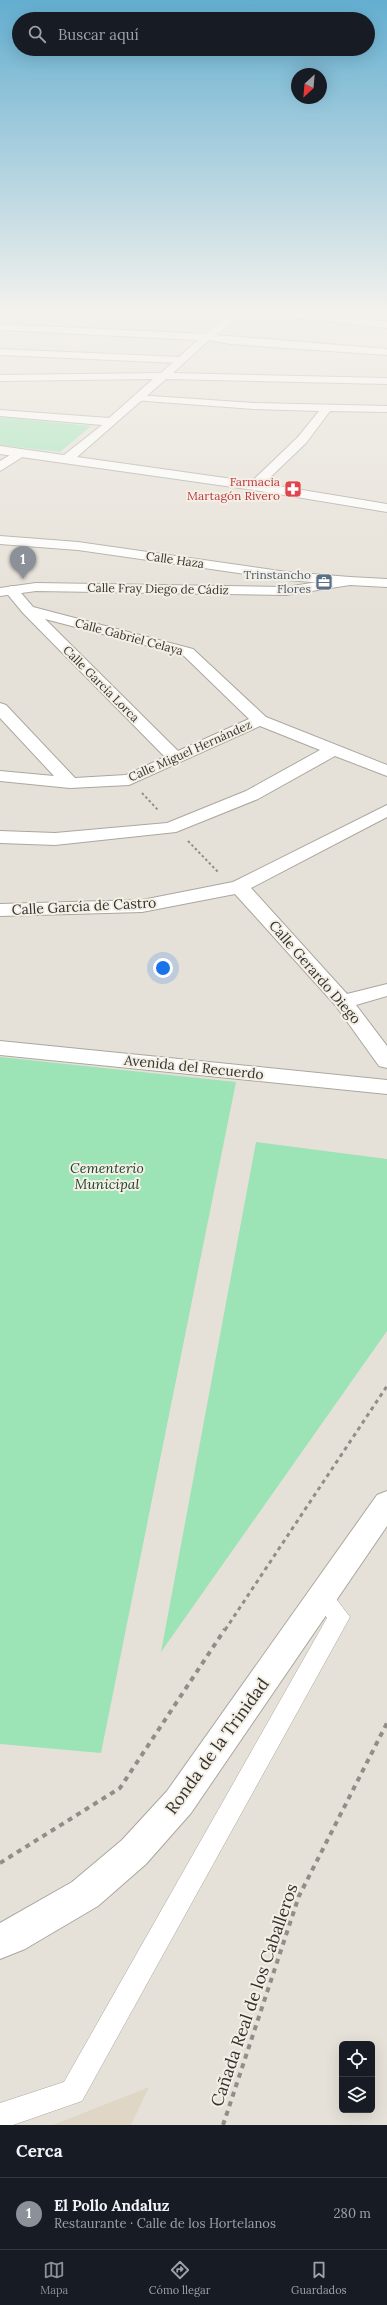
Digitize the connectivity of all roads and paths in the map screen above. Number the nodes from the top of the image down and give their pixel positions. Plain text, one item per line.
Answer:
1 (2, 413) edge
2 (121, 413) edge
3 (323, 413) edge
4 (112, 422) junction
5 (0, 450) edge
6 (20, 453) junction
7 (66, 460) junction
8 (0, 467) edge
9 (254, 486) junction
10 (386, 507) edge
11 (0, 540) edge
12 (350, 581) junction
13 (387, 583) edge
14 (4, 588) edge
15 (28, 610) junction
16 (0, 708) edge
17 (260, 720) junction
18 (333, 750) junction
19 (174, 757) junction
20 (387, 771) edge
21 (0, 776) edge
22 (70, 783) junction
23 (387, 810) edge
24 (0, 837) edge
25 (239, 886) junction
26 (0, 910) edge
27 (387, 990) edge
28 (343, 1002) junction
29 (0, 1048) edge
30 (387, 1061) edge
31 (387, 1087) edge
32 (387, 1386) edge
33 (387, 1503) edge
34 (323, 1597) junction
35 (387, 1724) edge
36 (0, 1862) edge
37 (0, 1941) edge
38 (0, 2116) edge
39 (224, 2125) edge

1 - 4 street
2 - 4 street
3 - 9 street
4 - 7 street
5 - 6 street
6 - 7 street
6 - 8 street
7 - 9 street
9 - 10 street
11 - 12 street, Calle Haza
12 - 13 street, Calle Fray Diego de Cádiz
12 - 14 street, Calle Fray Diego de Cádiz
14 - 15 street, Calle García Lorca
15 - 17 street, Calle Gabriel Celaya
15 - 19 street, Calle García Lorca
16 - 22 street
17 - 18 street, Calle Gabriel Celaya
17 - 19 street, Calle Miguel Hernández
18 - 20 street, Calle Gabriel Celaya
18 - 24 street
19 - 22 street, Calle Miguel Hernández
21 - 22 street, Calle Miguel Hernández
23 - 25 street, Calle García de Castro
25 - 26 street, Calle García de Castro
25 - 28 street, Calle Gerardo Diego
27 - 28 street
28 - 30 street, Calle Gerardo Diego
29 - 31 street, Avenida del Recuerdo
32 - 36 path
33 - 34 street, Ronda de la Trinidad
34 - 37 street, Ronda de la Trinidad
34 - 38 lane
35 - 39 path, Cañada Real de los Caballeros

